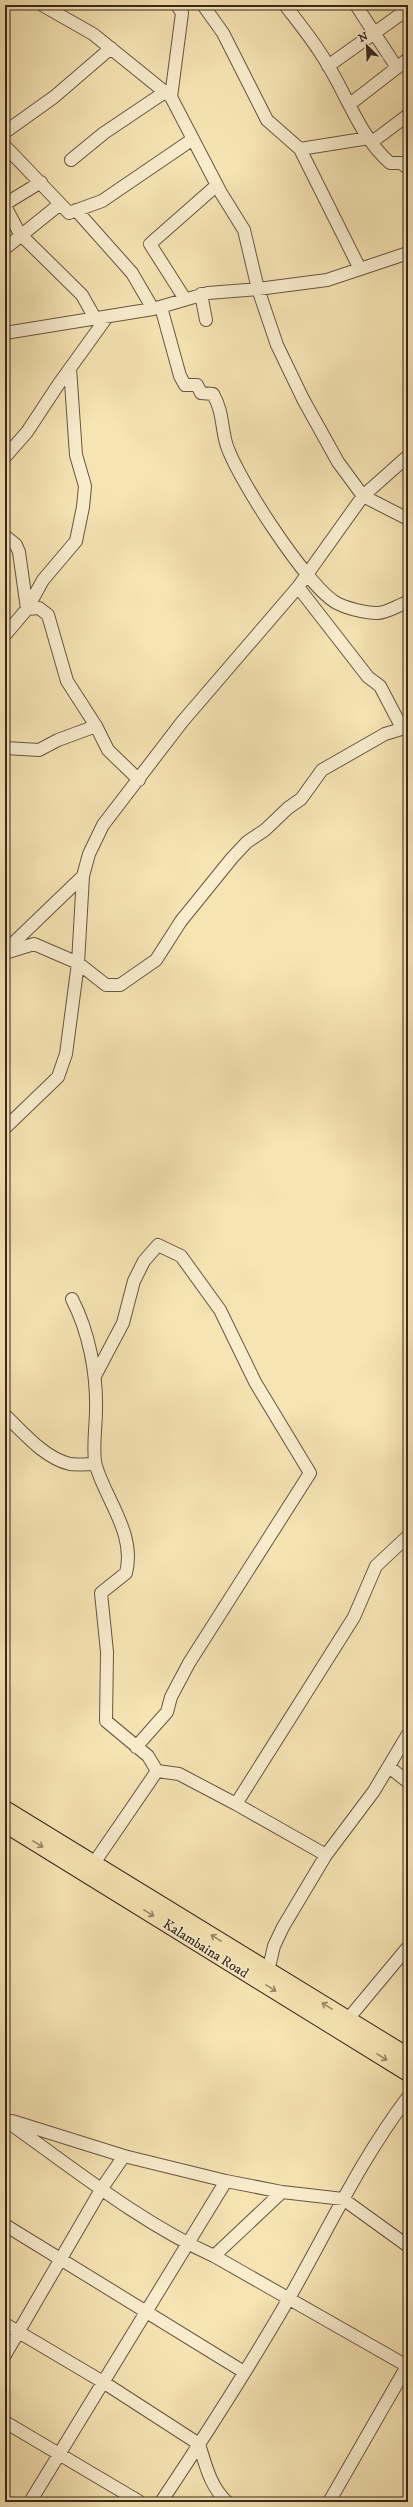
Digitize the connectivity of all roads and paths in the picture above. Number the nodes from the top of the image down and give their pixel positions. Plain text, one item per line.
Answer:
1 (178, 5) edge
2 (202, 5) edge
3 (285, 5) edge
4 (356, 5) edge
5 (406, 5) edge
6 (51, 7) edge
7 (408, 9) edge
8 (373, 33) junction
9 (111, 48) junction
10 (408, 59) edge
11 (328, 66) junction
12 (396, 68) junction
13 (168, 94) junction
14 (350, 104) junction
15 (408, 115) edge
16 (5, 132) edge
17 (193, 139) junction
18 (370, 140) junction
19 (5, 146) edge
20 (300, 149) junction
21 (10, 159) edge
22 (71, 160) dead end
23 (408, 168) edge
24 (41, 182) junction
25 (217, 185) junction
26 (60, 204) junction
27 (5, 205) edge
28 (76, 210) junction
29 (21, 235) junction
30 (8, 246) dead end
31 (408, 253) edge
32 (360, 269) junction
33 (258, 289) junction
34 (201, 294) junction
35 (185, 300) junction
36 (157, 308) junction
37 (102, 318) junction
38 (206, 320) dead end
39 (5, 333) edge
40 (70, 368) junction
41 (408, 456) edge
42 (5, 457) edge
43 (363, 496) junction
44 (408, 519) edge
45 (5, 536) edge
46 (308, 575) junction
47 (298, 587) junction
48 (408, 602) edge
49 (27, 609) junction
50 (5, 635) edge
51 (96, 726) junction
52 (405, 728) edge
53 (5, 748) edge
54 (139, 780) junction
55 (84, 876) junction
56 (5, 952) edge
57 (78, 963) junction
58 (5, 1128) edge
59 (72, 1298) dead end
60 (95, 1376) junction
61 (5, 1415) edge
62 (95, 1464) junction
63 (408, 1536) edge
64 (408, 1734) edge
65 (136, 1747) junction
66 (389, 1767) junction
67 (157, 1771) junction
68 (408, 1782) edge
69 (236, 1804) junction
70 (5, 1809) edge
71 (5, 1824) edge
72 (326, 1855) junction
73 (94, 1863) junction
74 (408, 1947) edge
75 (265, 1968) junction
76 (348, 2019) junction
77 (408, 2056) edge
78 (408, 2073) edge
79 (408, 2097) edge
80 (5, 2119) edge
81 (124, 2156) junction
82 (226, 2181) junction
83 (102, 2188) junction
84 (282, 2192) junction
85 (342, 2199) junction
86 (5, 2225) edge
87 (187, 2243) junction
88 (408, 2246) edge
89 (214, 2256) junction
90 (61, 2260) junction
91 (288, 2299) junction
92 (146, 2310) junction
93 (5, 2324) edge
94 (19, 2332) junction
95 (5, 2355) edge
96 (407, 2365) edge
97 (244, 2372) junction
98 (102, 2382) junction
99 (5, 2422) edge
100 (199, 2444) junction
101 (58, 2455) junction
102 (30, 2502) edge
103 (140, 2502) edge
104 (161, 2502) edge
105 (226, 2502) edge
106 (329, 2502) edge

1 - 13 street
2 - 20 street
3 - 11 street
4 - 8 street
5 - 7 street
6 - 9 street
7 - 8 street
8 - 11 street
8 - 12 street
9 - 13 street
9 - 16 street
10 - 12 street
11 - 14 street
12 - 14 street
13 - 17 street
13 - 22 street
14 - 18 street
15 - 18 street
17 - 25 street
17 - 28 street
18 - 20 street
18 - 23 street
19 - 21 street
20 - 32 street
21 - 24 street
24 - 26 street
24 - 27 street
25 - 33 street
25 - 35 street
26 - 28 street
26 - 29 street
27 - 29 street
28 - 36 street
29 - 30 street
29 - 37 street
31 - 32 street
32 - 33 street
33 - 34 street
33 - 43 street
34 - 35 street
34 - 38 street
35 - 36 street
36 - 37 street
36 - 46 street
37 - 39 street
37 - 40 street
40 - 42 street
40 - 49 street
41 - 43 street
43 - 44 street
43 - 46 street
45 - 49 street
46 - 47 street
46 - 48 street
47 - 52 street
47 - 54 street
49 - 50 street
49 - 51 street
51 - 53 street
51 - 54 street
52 - 57 street
54 - 55 street
55 - 56 street
55 - 57 street
56 - 57 street
57 - 58 street
59 - 60 street
60 - 62 street
60 - 65 street
61 - 62 street
62 - 65 street
63 - 69 street
64 - 66 street
65 - 67 street
66 - 68 street
66 - 72 street
67 - 69 street
67 - 73 street
69 - 72 street
70 - 73 main road
71 -> 78 main road, Kalambaina Road
72 - 75 street
75 -> 73 main road
74 - 76 street
76 -> 75 main road
76 - 77 main road
79 - 85 street
80 - 81 street
80 - 83 street
81 - 82 street
81 - 83 street
82 - 84 street
82 - 87 street
83 - 87 street
83 - 90 street
84 - 85 street
84 - 89 street
85 - 88 street
85 - 91 street
86 - 90 street
87 - 89 street
87 - 92 street
89 - 91 street
90 - 92 street
90 - 94 street
91 - 96 street
91 - 97 street
92 - 97 street
92 - 98 street
93 - 94 street
94 - 95 street
94 - 98 street
96 - 106 street
97 - 100 street
98 - 100 street
98 - 101 street
99 - 101 street
100 - 104 street
100 - 105 street
101 - 102 street
101 - 103 street

